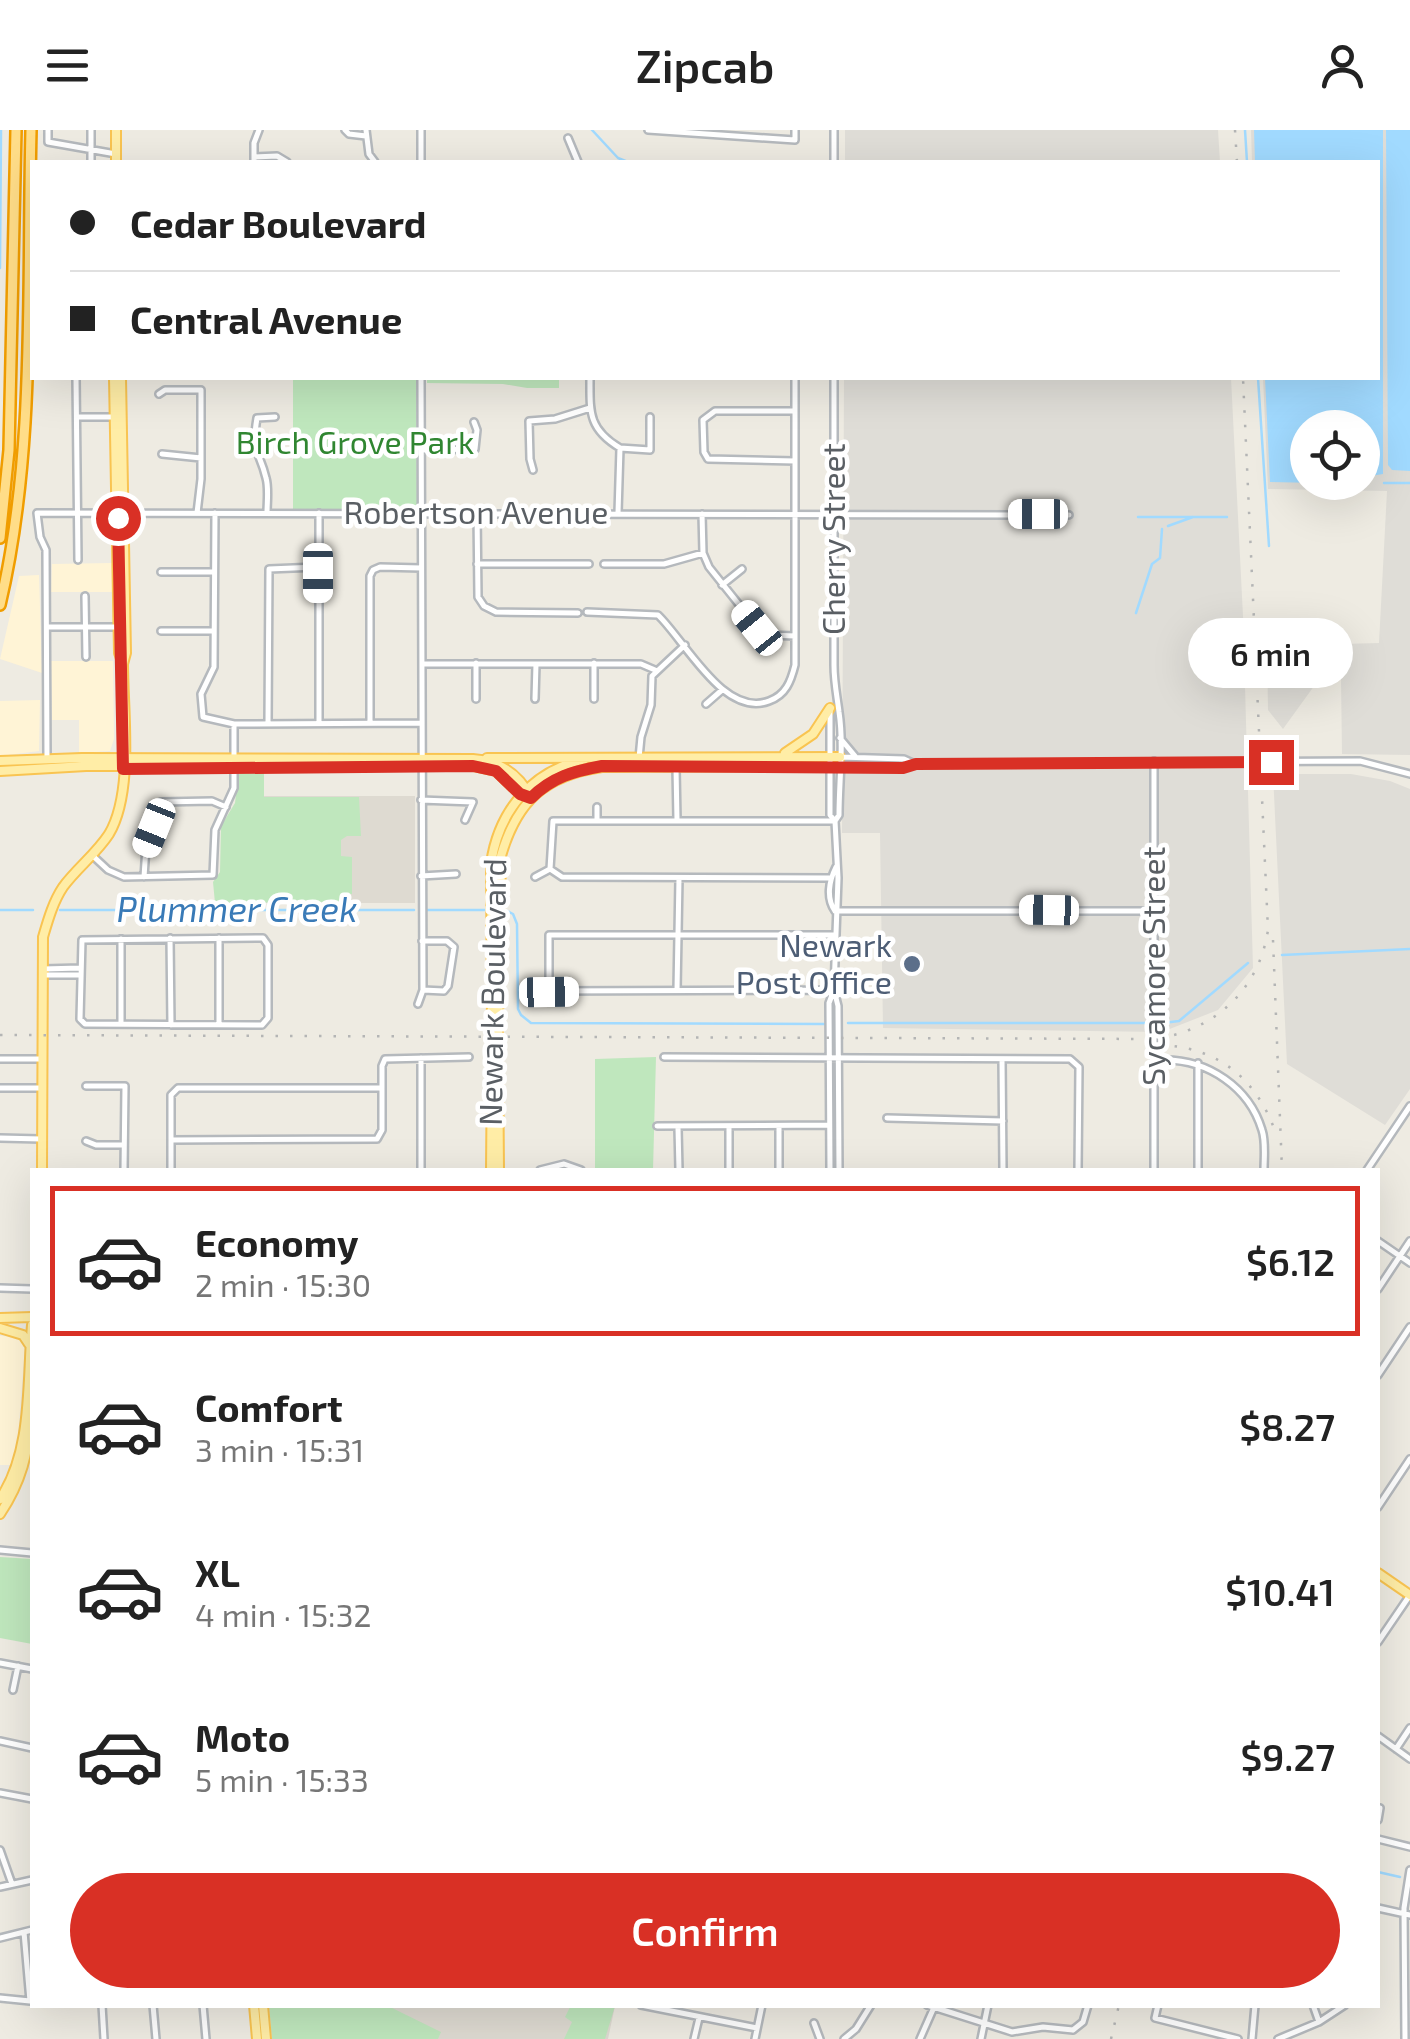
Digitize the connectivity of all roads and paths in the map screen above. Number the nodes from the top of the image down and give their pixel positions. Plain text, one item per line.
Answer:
1 (16, 130) edge
2 (30, 130) edge
3 (48, 130) edge
4 (91, 130) edge
5 (116, 130) edge
6 (259, 130) edge
7 (345, 130) edge
8 (421, 130) edge
9 (648, 130) edge
10 (795, 130) edge
11 (834, 130) edge
12 (366, 133) edge
13 (743, 133) edge
14 (568, 138) dead end
15 (91, 151) junction
16 (116, 158) edge
17 (92, 160) edge
18 (254, 160) edge
19 (284, 160) edge
20 (374, 160) edge
21 (421, 160) edge
22 (577, 160) edge
23 (834, 160) edge
24 (76, 380) edge
25 (118, 380) edge
26 (118, 380) edge
27 (421, 380) edge
28 (590, 380) edge
29 (795, 380) edge
30 (834, 380) edge
31 (160, 394) dead end
32 (590, 408) junction
33 (795, 411) junction
34 (115, 416) junction
35 (76, 417) junction
36 (275, 417) dead end
37 (650, 417) dead end
38 (474, 422) dead end
39 (620, 448) junction
40 (421, 450) junction
41 (162, 454) dead end
42 (201, 458) junction
43 (794, 461) junction
44 (533, 470) dead end
45 (77, 513) junction
46 (122, 513) junction
47 (197, 513) junction
48 (215, 513) junction
49 (267, 513) junction
50 (421, 513) junction
51 (476, 513) junction
52 (618, 513) junction
53 (702, 513) junction
54 (794, 513) junction
55 (834, 513) junction
56 (319, 514) junction
57 (1066, 515) dead end
58 (0, 538) edge
59 (703, 553) junction
60 (78, 560) dead end
61 (478, 564) junction
62 (589, 564) dead end
63 (604, 564) dead end
64 (318, 568) junction
65 (421, 568) junction
66 (742, 569) dead end
67 (161, 572) dead end
68 (214, 572) junction
69 (722, 585) junction
70 (85, 596) dead end
71 (0, 605) edge
72 (578, 612) dead end
73 (587, 612) dead end
74 (118, 626) junction
75 (46, 627) junction
76 (86, 627) junction
77 (214, 630) junction
78 (161, 631) dead end
79 (795, 636) junction
80 (684, 645) junction
81 (86, 657) dead end
82 (594, 663) junction
83 (123, 664) junction
84 (422, 664) junction
85 (476, 664) junction
86 (536, 664) junction
87 (655, 670) junction
88 (722, 690) junction
89 (476, 699) dead end
90 (535, 699) dead end
91 (594, 699) dead end
92 (706, 704) dead end
93 (832, 704) junction
94 (268, 722) junction
95 (319, 722) junction
96 (370, 722) junction
97 (420, 723) junction
98 (234, 724) junction
99 (840, 738) junction
100 (778, 756) junction
101 (604, 758) junction
102 (858, 758) junction
103 (473, 759) junction
104 (0, 761) edge
105 (835, 761) junction
106 (1154, 761) junction
107 (46, 762) junction
108 (421, 762) junction
109 (639, 762) junction
110 (676, 762) junction
111 (234, 763) junction
112 (123, 764) junction
113 (916, 764) junction
114 (856, 766) junction
115 (0, 771) edge
116 (1410, 774) edge
117 (839, 781) junction
118 (526, 794) junction
119 (421, 800) junction
120 (597, 806) dead end
121 (226, 807) junction
122 (465, 820) dead end
123 (597, 820) junction
124 (677, 820) junction
125 (834, 821) junction
126 (93, 856) junction
127 (836, 867) junction
128 (550, 869) junction
129 (456, 874) dead end
130 (422, 876) junction
131 (535, 876) dead end
132 (144, 877) junction
133 (678, 877) junction
134 (830, 878) junction
135 (1154, 910) junction
136 (835, 911) junction
137 (678, 933) junction
138 (834, 935) junction
139 (170, 938) junction
140 (220, 938) junction
141 (121, 939) junction
142 (422, 941) junction
143 (41, 972) junction
144 (80, 972) junction
145 (423, 990) junction
146 (677, 990) junction
147 (834, 990) junction
148 (418, 1004) dead end
149 (122, 1024) junction
150 (170, 1025) junction
151 (219, 1025) junction
152 (495, 1053) junction
153 (421, 1056) junction
154 (469, 1056) dead end
155 (664, 1057) dead end
156 (829, 1058) junction
157 (0, 1059) edge
158 (42, 1059) junction
159 (838, 1060) junction
160 (1002, 1060) junction
161 (1166, 1060) dead end
162 (1198, 1063) junction
163 (86, 1086) dead end
164 (0, 1088) edge
165 (42, 1088) junction
166 (382, 1088) junction
167 (1410, 1106) edge
168 (1410, 1116) edge
169 (887, 1118) dead end
170 (1002, 1121) junction
171 (1399, 1123) junction
172 (829, 1125) junction
173 (657, 1126) dead end
174 (729, 1126) junction
175 (779, 1126) junction
176 (838, 1126) junction
177 (678, 1127) junction
178 (0, 1138) edge
179 (42, 1139) junction
180 (171, 1140) junction
181 (86, 1141) dead end
182 (124, 1146) junction
183 (42, 1168) edge
184 (124, 1168) edge
185 (171, 1168) edge
186 (421, 1168) edge
187 (491, 1168) edge
188 (499, 1168) edge
189 (548, 1168) edge
190 (575, 1168) edge
191 (679, 1168) edge
192 (729, 1168) edge
193 (778, 1168) edge
194 (830, 1168) edge
195 (839, 1168) edge
196 (1003, 1168) edge
197 (1078, 1168) edge
198 (1154, 1168) edge
199 (1198, 1168) edge
200 (1264, 1168) edge
201 (1368, 1168) edge
202 (1410, 1241) edge
203 (1380, 1242) edge
204 (1400, 1256) junction
205 (1410, 1263) edge
206 (1380, 1286) edge
207 (0, 1288) edge
208 (30, 1289) edge
209 (30, 1317) edge
210 (0, 1318) edge
211 (30, 1326) edge
212 (1410, 1327) edge
213 (0, 1328) edge
214 (30, 1346) edge
215 (1380, 1372) edge
216 (30, 1433) edge
217 (1410, 1460) edge
218 (0, 1498) edge
219 (1380, 1504) edge
220 (0, 1514) edge
221 (0, 1550) edge
222 (30, 1553) edge
223 (1380, 1574) edge
224 (1410, 1594) edge
225 (1380, 1639) edge
226 (0, 1662) edge
227 (18, 1666) junction
228 (30, 1669) edge
229 (13, 1690) dead end
230 (1410, 1728) edge
231 (1380, 1737) edge
232 (0, 1741) edge
233 (30, 1748) edge
234 (1396, 1749) junction
235 (1410, 1759) edge
236 (0, 1793) edge
237 (30, 1800) edge
238 (1380, 1840) edge
239 (1410, 1847) edge
240 (0, 1850) edge
241 (1410, 1870) edge
242 (30, 1880) edge
243 (12, 1884) junction
244 (0, 1888) edge
245 (1380, 1908) edge
246 (1407, 1914) edge
247 (30, 1930) edge
248 (24, 1932) junction
249 (0, 1938) edge
250 (30, 1991) edge
251 (0, 1998) edge
252 (30, 2001) edge
253 (102, 2008) edge
254 (153, 2008) edge
255 (203, 2008) edge
256 (254, 2008) edge
257 (263, 2008) edge
258 (656, 2008) edge
259 (761, 2008) edge
260 (870, 2008) edge
261 (931, 2008) edge
262 (938, 2008) edge
263 (987, 2008) edge
264 (1087, 2008) edge
265 (1157, 2008) edge
266 (1255, 2008) edge
267 (1314, 2008) edge
268 (1340, 2008) edge
269 (700, 2017) junction
270 (814, 2022) dead end
271 (1319, 2022) junction
272 (984, 2024) junction
273 (757, 2028) junction
274 (1073, 2030) junction
275 (1200, 2030) junction
276 (104, 2039) edge
277 (156, 2039) edge
278 (206, 2039) edge
279 (257, 2039) edge
280 (266, 2039) edge
281 (694, 2039) edge
282 (754, 2039) edge
283 (820, 2039) edge
284 (844, 2039) edge
285 (920, 2039) edge
286 (981, 2039) edge
287 (1076, 2039) edge
288 (1198, 2039) edge
289 (1238, 2039) edge
290 (1252, 2039) edge
291 (1278, 2039) edge
292 (1405, 2039) edge

1 - 58 highway
2 - 71 highway
3 - 15 street
4 - 15 street
5 - 16 main road
6 - 18 street
7 - 12 street
8 - 21 street
9 - 13 street
10 - 13 street
11 - 23 street
12 - 20 street
14 - 22 street
15 - 16 street
15 - 17 street
18 - 19 street
24 - 35 street
25 - 34 main road
26 - 46 main road
27 - 40 street
28 - 32 street
29 - 33 street
30 - 55 street, Cherry Street
31 - 42 street
32 - 39 street
32 - 44 street
33 - 43 street
33 - 43 street
34 - 35 street
34 - 46 main road
35 - 45 street
36 - 49 street
37 - 39 street
38 - 40 street
39 - 52 street
40 - 50 street
41 - 42 street
42 - 47 street
43 - 54 street
45 - 46 street, Robertson Avenue
45 - 60 street
45 - 75 street, Robertson Avenue
46 - 47 street, Robertson Avenue
46 - 74 main road
46 - 83 main road
47 - 48 street, Robertson Avenue
48 - 49 street, Robertson Avenue
48 - 68 street
49 - 56 street, Robertson Avenue
50 - 51 street, Robertson Avenue
50 - 56 street, Robertson Avenue
50 - 65 street
51 - 52 street, Robertson Avenue
51 - 61 street
52 - 53 street, Robertson Avenue
53 - 54 street, Robertson Avenue
53 - 59 street
54 - 55 street, Robertson Avenue
54 - 79 street
55 - 57 street, Robertson Avenue
55 - 93 street, Cherry Street
56 - 64 street
59 - 63 street
59 - 69 street
61 - 62 street
61 - 72 street
64 - 94 street
64 - 95 street
65 - 84 street
65 - 96 street
66 - 69 street
67 - 68 street
68 - 77 street
69 - 79 street
70 - 76 street
73 - 80 street
74 - 76 street
74 - 83 main road
75 - 76 street
75 - 107 street
76 - 81 street
77 - 78 street
77 - 98 street
79 - 88 street
80 - 87 street
80 - 88 street
82 - 86 street
82 - 87 street
82 - 91 street
83 - 112 main road
84 - 85 street
84 - 97 street
85 - 86 street
85 - 89 street
86 - 90 street
87 - 109 street
88 - 92 street
93 - 99 street, Cherry Street
93 - 100 main road
93 - 105 street, Cherry Street
94 - 95 street
94 - 98 street
95 - 96 street
96 - 97 street
97 - 108 street
98 - 111 street
99 - 102 street
99 - 105 street, Cherry Street
100 - 105 main road
100 - 110 main road
101 - 103 main road
101 - 109 main road
101 - 118 main road
102 - 105 street
102 - 113 street
103 - 108 main road
103 - 118 main road
104 - 107 main road
105 - 110 main road
105 - 114 street
105 - 117 street, Cherry Street
105 - 125 street, Cherry Street
106 - 113 street
106 - 116 street
106 - 135 street, Sycamore Street
107 - 112 main road
107 - 115 main road
108 - 111 main road
108 - 118 main road
108 - 119 street
109 - 110 main road
109 - 118 main road
110 - 124 street
111 - 112 main road
111 - 121 street
112 - 126 main road
113 - 114 street
114 - 117 street
117 - 125 street, Cherry Street
118 - 152 main road, Newark Boulevard, bridge
119 - 122 street
119 - 130 street
120 - 123 street
121 - 132 street
121 - 132 street
123 - 124 street
123 - 128 street
124 - 125 street
125 - 127 street, Cherry Street
126 - 132 street
126 - 143 main road
127 - 134 street
127 - 136 street, Cherry Street
128 - 131 street
128 - 133 street
129 - 130 street
130 - 142 street
133 - 134 street
133 - 137 street
134 - 136 street, Cherry Street
135 - 136 street
135 - 198 street, Sycamore Street
136 - 138 street, Cherry Street
137 - 138 street
137 - 146 street
137 - 146 street
138 - 147 street, Cherry Street
139 - 140 street
139 - 141 street
139 - 150 street
140 - 151 street
140 - 151 street
141 - 144 street
141 - 149 street
142 - 145 street
142 - 145 street
143 - 144 street
143 - 158 main road
144 - 149 street
145 - 148 street
146 - 147 street
147 - 156 street, Cherry Street
147 - 159 street, Cherry Street
149 - 150 street
150 - 151 street
152 - 187 main road, Newark Boulevard
152 - 188 main road, Newark Boulevard
153 - 154 street
153 - 166 street
153 - 186 street
155 - 156 street
156 - 159 street
156 - 172 street, Cherry Street
157 - 158 street
158 - 165 main road
159 - 160 street
159 - 176 street, Cherry Street
160 - 170 street
160 - 197 street
161 - 162 street
162 - 199 street
162 - 200 street
163 - 182 street
164 - 165 street
165 - 179 main road
166 - 180 street
166 - 180 street
167 - 171 street
168 - 171 street
169 - 170 street
170 - 196 street
171 - 201 street
172 - 175 street
172 - 176 street
172 - 194 street, Cherry Street
173 - 177 street
174 - 175 street
174 - 177 street
174 - 192 street
175 - 193 street
176 - 195 street, Cherry Street
177 - 191 street
178 - 179 street
179 - 183 main road
180 - 185 street
181 - 182 street
182 - 184 street
189 - 190 street
202 - 204 street
203 - 204 street
204 - 205 street
204 - 206 street
207 - 208 street
209 - 210 main road
211 - 213 main road
212 - 215 street
213 - 214 main road
214 - 218 main road
216 - 220 main road
217 - 219 street
221 - 222 street
223 - 224 main road
224 - 225 street
226 - 227 street
227 - 228 street
227 - 229 street
230 - 234 street
231 - 234 street
232 - 233 street
234 - 235 street
236 - 237 street
238 - 239 street
240 - 243 street
241 - 246 street
242 - 243 street
243 - 244 street
245 - 246 street
246 - 292 street
247 - 248 street
248 - 249 street
248 - 250 street
251 - 252 street
253 - 276 street
254 - 277 street
255 - 278 street
256 - 279 main road
257 - 280 main road
258 - 269 street
259 - 273 street
260 - 284 street
261 - 285 street
262 - 272 street
263 - 272 street
264 - 274 street
265 - 275 street
266 - 290 street
267 - 271 street
268 - 271 street
269 - 273 street
269 - 281 street
270 - 283 street
271 - 291 street
272 - 274 street
272 - 286 street
273 - 282 street
274 - 287 street
275 - 288 street
275 - 289 street

